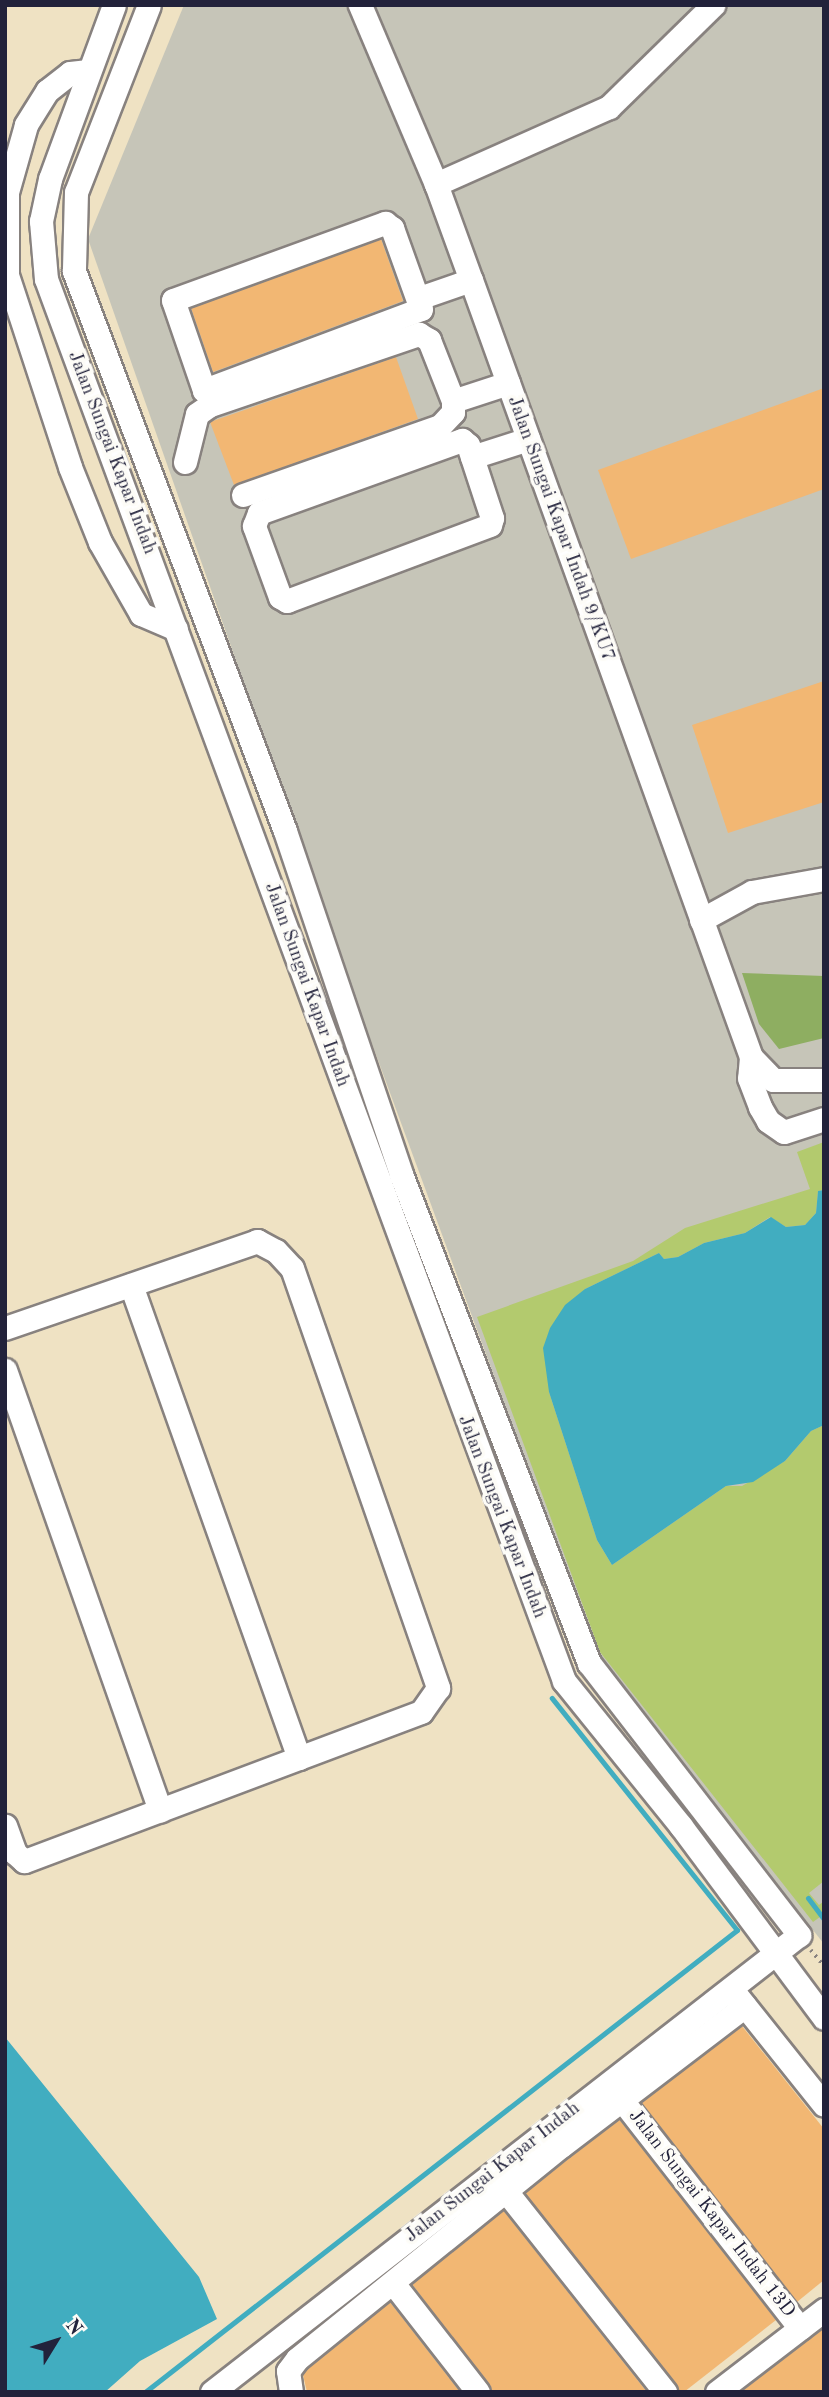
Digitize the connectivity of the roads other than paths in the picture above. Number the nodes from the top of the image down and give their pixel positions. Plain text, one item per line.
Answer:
1 (114, 5) edge
2 (149, 5) edge
3 (360, 5) edge
4 (713, 5) edge
5 (88, 71) junction
6 (436, 184) junction
7 (471, 279) junction
8 (419, 298) junction
9 (508, 383) junction
10 (453, 401) junction
11 (528, 439) junction
12 (472, 457) junction
13 (185, 462) dead end
14 (243, 495) dead end
15 (176, 629) junction
16 (824, 879) edge
17 (710, 914) junction
18 (751, 1057) junction
19 (824, 1080) edge
20 (824, 1119) edge
21 (131, 1285) junction
22 (5, 1328) edge
23 (5, 1370) edge
24 (299, 1758) junction
25 (160, 1810) junction
26 (5, 1826) edge
27 (14, 1864) edge
28 (768, 1945) junction
29 (738, 1997) junction
30 (824, 2018) edge
31 (621, 2099) junction
32 (824, 2105) edge
33 (505, 2190) junction
34 (393, 2283) junction
35 (824, 2310) edge
36 (800, 2328) junction
37 (236, 2385) edge
38 (212, 2392) edge
39 (290, 2392) edge
40 (478, 2392) edge
41 (665, 2392) edge
42 (717, 2392) edge

1 - 5 street, Jalan Sungai Kapar Indah
2 - 28 street, Jalan Sungai Kapar Indah
3 - 6 street, Jalan Sungai Kapar Indah 9/KU7
4 - 6 street
5 - 15 street, Jalan Sungai Kapar Indah
5 - 15 street
6 - 7 street, Jalan Sungai Kapar Indah 9/KU7
7 - 8 street
7 - 9 street, Jalan Sungai Kapar Indah 9/KU7
8 - 8 street
9 - 10 street
9 - 11 street, Jalan Sungai Kapar Indah 9/KU7
10 - 13 street
10 - 14 street
11 - 12 street
11 - 17 street, Jalan Sungai Kapar Indah 9/KU7
12 - 12 street
15 - 28 street, Jalan Sungai Kapar Indah
16 - 17 street
17 - 18 street, Jalan Sungai Kapar Indah 9/KU7
18 - 19 street
18 - 20 street
21 - 22 street
21 - 24 street
21 - 24 street
23 - 25 street
24 - 25 street
25 - 27 street
26 - 27 street
28 - 29 street, Jalan Sungai Kapar Indah
28 - 30 street
29 - 31 street
29 - 32 street
29 - 37 street, Jalan Sungai Kapar Indah
31 - 33 street
31 - 36 street, Jalan Sungai Kapar Indah 13D
33 - 34 street
33 - 41 street
34 - 39 street
34 - 40 street
35 - 36 street
36 - 42 street
37 - 38 street, Jalan Sungai Kapar Indah

